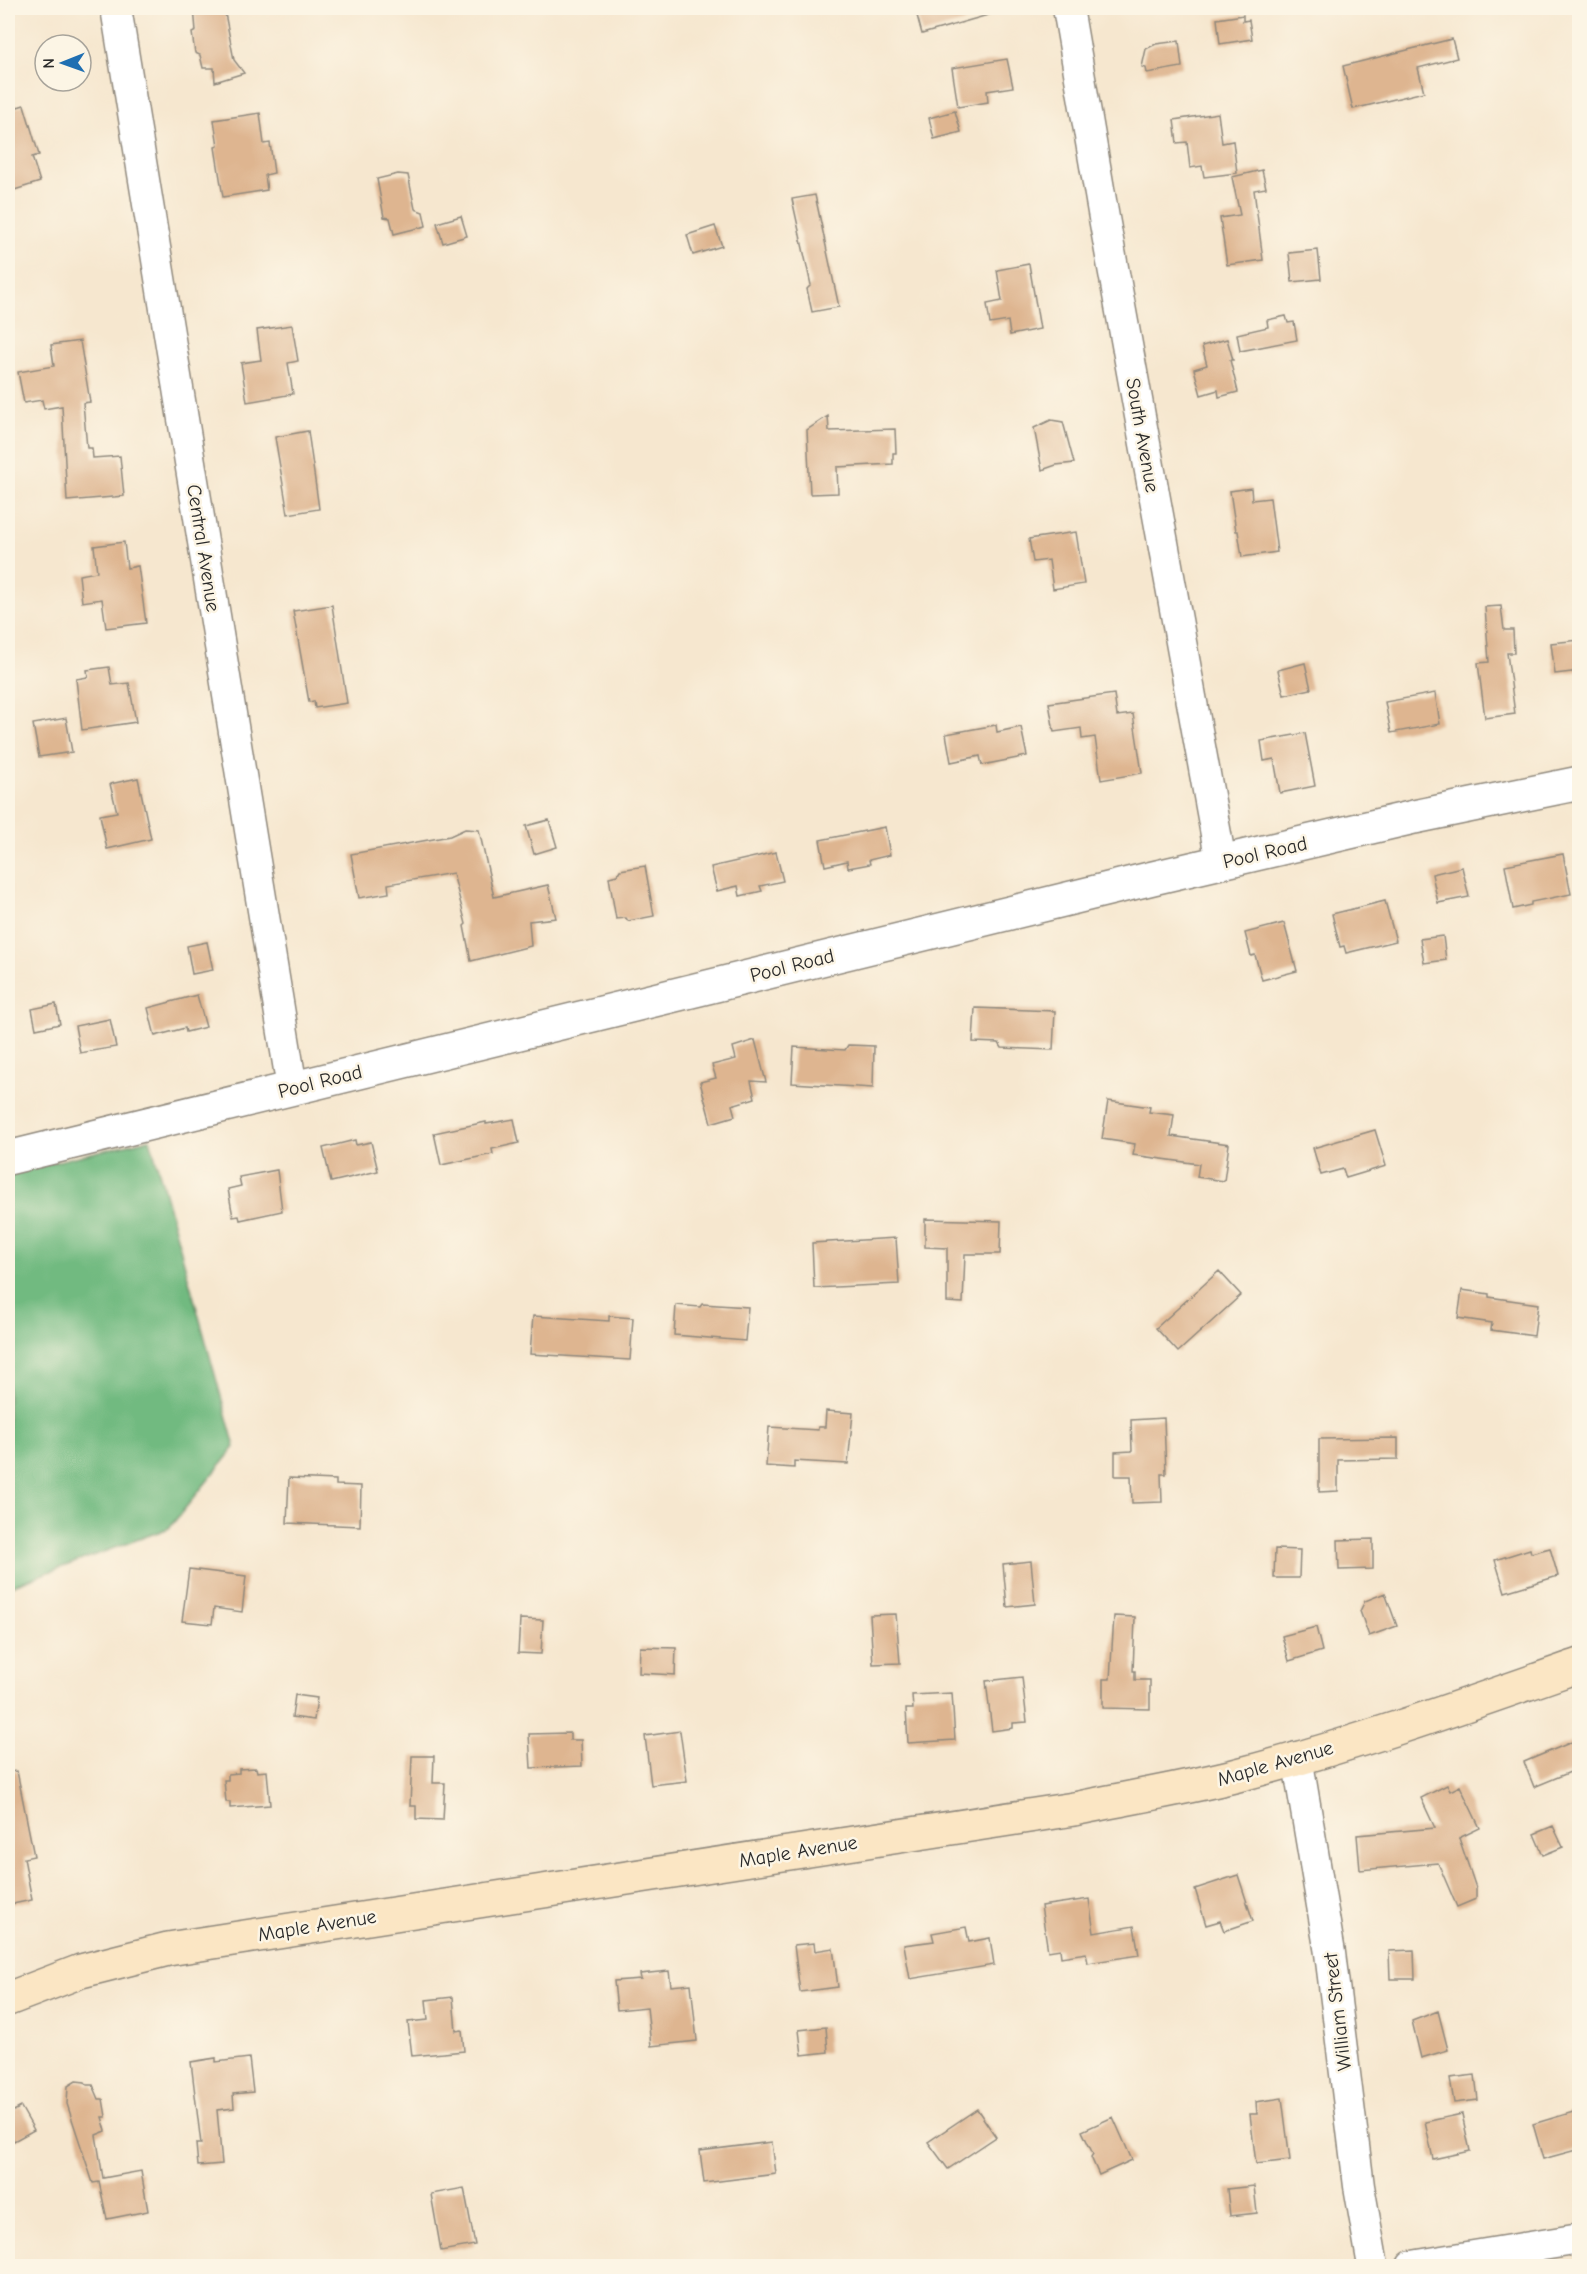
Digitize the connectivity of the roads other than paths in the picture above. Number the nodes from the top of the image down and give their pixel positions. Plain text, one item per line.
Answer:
1 (116, 8) edge
2 (1068, 8) edge
3 (1580, 783) edge
4 (1221, 862) junction
5 (292, 1088) junction
6 (8, 1158) edge
7 (1580, 1665) edge
8 (1297, 1757) junction
9 (8, 1999) edge
10 (1580, 2239) edge
11 (1372, 2266) edge
12 (1412, 2266) edge

1 - 5 street, Central Avenue
2 - 4 street, South Avenue
3 - 4 street, Pool Road
4 - 5 street, Pool Road
5 - 6 street, Pool Road
7 - 8 main road, Maple Avenue
8 - 9 main road, Maple Avenue
8 - 11 street, William Street
10 - 12 street

